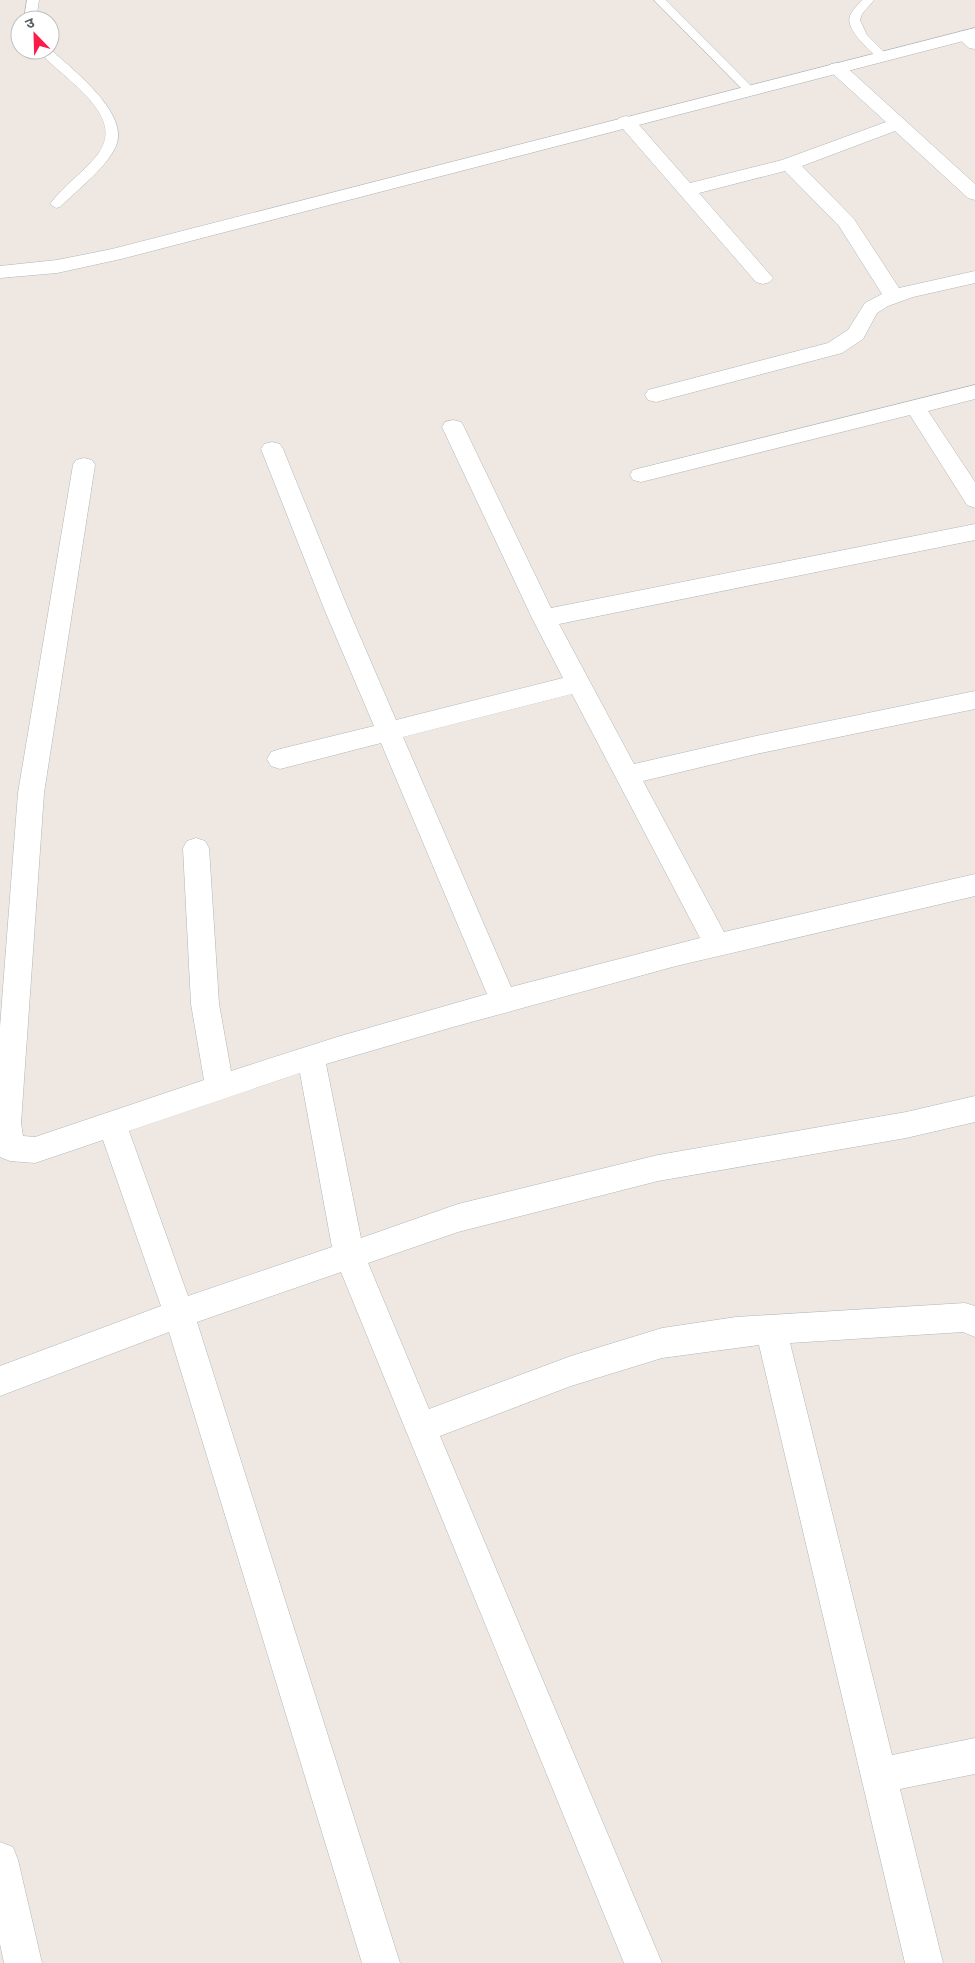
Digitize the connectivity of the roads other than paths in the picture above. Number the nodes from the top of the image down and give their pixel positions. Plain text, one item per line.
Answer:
1 (660, 0) edge
2 (868, 0) edge
3 (972, 38) edge
4 (882, 56) junction
5 (55, 60) edge
6 (837, 68) junction
7 (750, 91) junction
8 (626, 122) junction
9 (898, 124) junction
10 (790, 164) junction
11 (686, 190) junction
12 (975, 194) edge
13 (56, 204) dead end
14 (0, 272) edge
15 (975, 277) edge
16 (763, 278) dead end
17 (894, 296) junction
18 (975, 392) edge
19 (656, 395) dead end
20 (916, 407) junction
21 (453, 427) dead end
22 (272, 449) dead end
23 (84, 465) dead end
24 (641, 475) dead end
25 (975, 500) edge
26 (975, 532) edge
27 (544, 618) junction
28 (578, 684) junction
29 (975, 700) edge
30 (388, 730) junction
31 (280, 759) dead end
32 (626, 775) junction
33 (196, 848) dead end
34 (975, 885) edge
35 (718, 946) junction
36 (8, 996) edge
37 (504, 1002) junction
38 (311, 1058) junction
39 (220, 1089) junction
40 (975, 1109) edge
41 (112, 1124) junction
42 (349, 1255) junction
43 (179, 1314) junction
44 (975, 1322) edge
45 (771, 1329) junction
46 (0, 1381) edge
47 (421, 1428) junction
48 (975, 1756) edge
49 (879, 1776) junction
50 (0, 1860) edge
51 (24, 1963) edge
52 (381, 1963) edge
53 (643, 1963) edge
54 (924, 1963) edge

1 - 7 lane
2 - 4 lane
3 - 4 street
4 - 6 street
5 - 13 lane
6 - 7 street
6 - 9 street
7 - 8 street
8 - 11 street
8 - 14 street
9 - 10 street
9 - 12 street
10 - 11 street
10 - 17 street
11 - 16 street
15 - 17 street
17 - 19 street
18 - 20 street
20 - 24 street
20 - 25 street
21 - 27 street
22 - 30 street
23 - 36 street
26 - 27 street
27 - 28 street
28 - 30 street
28 - 32 street
29 - 32 street
30 - 31 street
30 - 37 street
32 - 35 street
33 - 39 street
34 - 35 street
35 - 37 street
36 - 41 street
37 - 38 street
38 - 39 street
38 - 42 street
39 - 41 street
40 - 42 street
41 - 43 street
42 - 43 street
42 - 47 street
43 - 46 street
43 - 52 street
44 - 45 street
45 - 47 street
45 - 49 street
47 - 53 street
48 - 49 street
49 - 54 street
50 - 51 street

